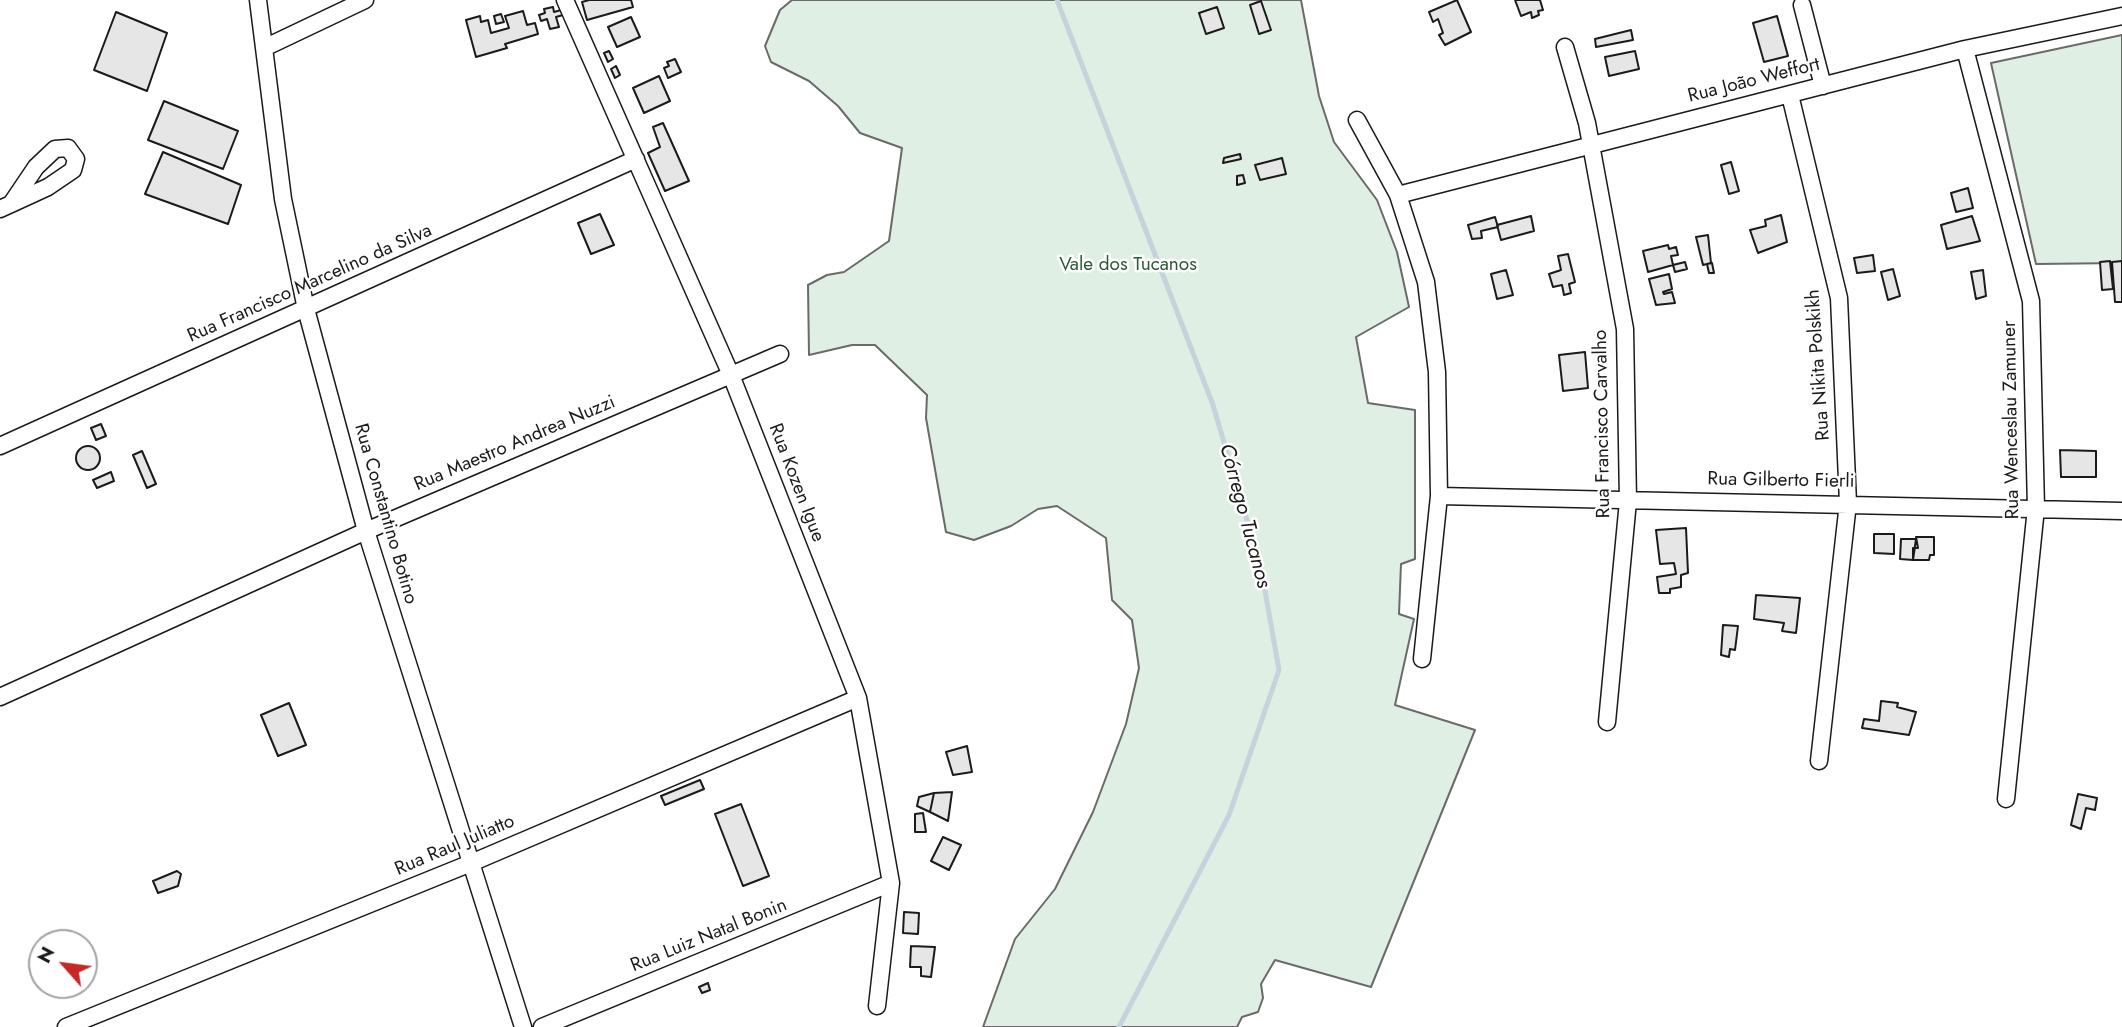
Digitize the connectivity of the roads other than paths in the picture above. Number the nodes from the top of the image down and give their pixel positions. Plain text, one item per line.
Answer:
1 (258, 0) edge
2 (365, 0) edge
3 (565, 0) edge
4 (1802, 5) dead end
5 (2122, 16) edge
6 (1565, 47) dead end
7 (264, 48) junction
8 (1965, 48) junction
9 (1823, 86) junction
10 (1790, 95) junction
11 (1357, 120) dead end
12 (1591, 143) junction
13 (636, 159) junction
14 (36, 167) junction
15 (48, 187) junction
16 (1398, 195) junction
17 (5, 207) edge
18 (306, 309) junction
19 (780, 354) dead end
20 (731, 374) junction
21 (0, 446) edge
22 (1439, 496) junction
23 (1628, 501) junction
24 (1848, 503) junction
25 (2036, 508) junction
26 (2122, 511) edge
27 (366, 531) junction
28 (1422, 659) dead end
29 (0, 697) edge
30 (858, 698) junction
31 (1606, 722) dead end
32 (1819, 761) dead end
33 (2006, 799) dead end
34 (471, 863) junction
35 (891, 883) junction
36 (877, 1006) dead end
37 (66, 1027) edge
38 (523, 1027) edge
39 (542, 1027) edge

1 - 7 street, Rua Constantino Botino
2 - 7 street
3 - 13 street, Rua Kozen Igue
4 - 9 street
5 - 8 street, Rua João Weffort
6 - 12 street, Rua Francisco Carvalho
7 - 18 street, Rua Constantino Botino
8 - 9 street, Rua João Weffort
8 - 25 street, Rua Wenceslau Zamuner
9 - 10 street, Rua João Weffort
10 - 12 street, Rua João Weffort
10 - 24 street, Rua Nikita Polskikh
11 - 16 street
12 - 16 street, Rua João Weffort
12 - 23 street, Rua Francisco Carvalho
13 - 18 street, Rua Francisco Marcelino da Silva
13 - 20 street, Rua Kozen Igue
14 - 15 street
14 - 15 street
14 - 17 street
15 - 17 street
16 - 22 street
18 - 21 street, Rua Francisco Marcelino da Silva
18 - 27 street, Rua Constantino Botino
19 - 20 street, Rua Maestro Andrea Nuzzi
20 - 27 street, Rua Maestro Andrea Nuzzi
20 - 30 street, Rua Kozen Igue
22 - 23 street, Rua Gilberto Fierli
22 - 28 street
23 - 24 street, Rua Gilberto Fierli
23 - 31 street, Rua Francisco Carvalho
24 - 25 street, Rua Gilberto Fierli
24 - 32 street, Rua Nikita Polskikh
25 - 26 street, Rua Gilberto Fierli
25 - 33 street, Rua Wenceslau Zamuner
27 - 29 street, Rua Maestro Andrea Nuzzi
27 - 34 street, Rua Constantino Botino
30 - 34 street, Rua Raul Juliatto
30 - 35 street, Rua Kozen Igue
34 - 37 street, Rua Raul Juliatto
34 - 38 street, Rua Constantino Botino
35 - 36 street, Rua Kozen Igue
35 - 39 street, Rua Luiz Natal Bonin

